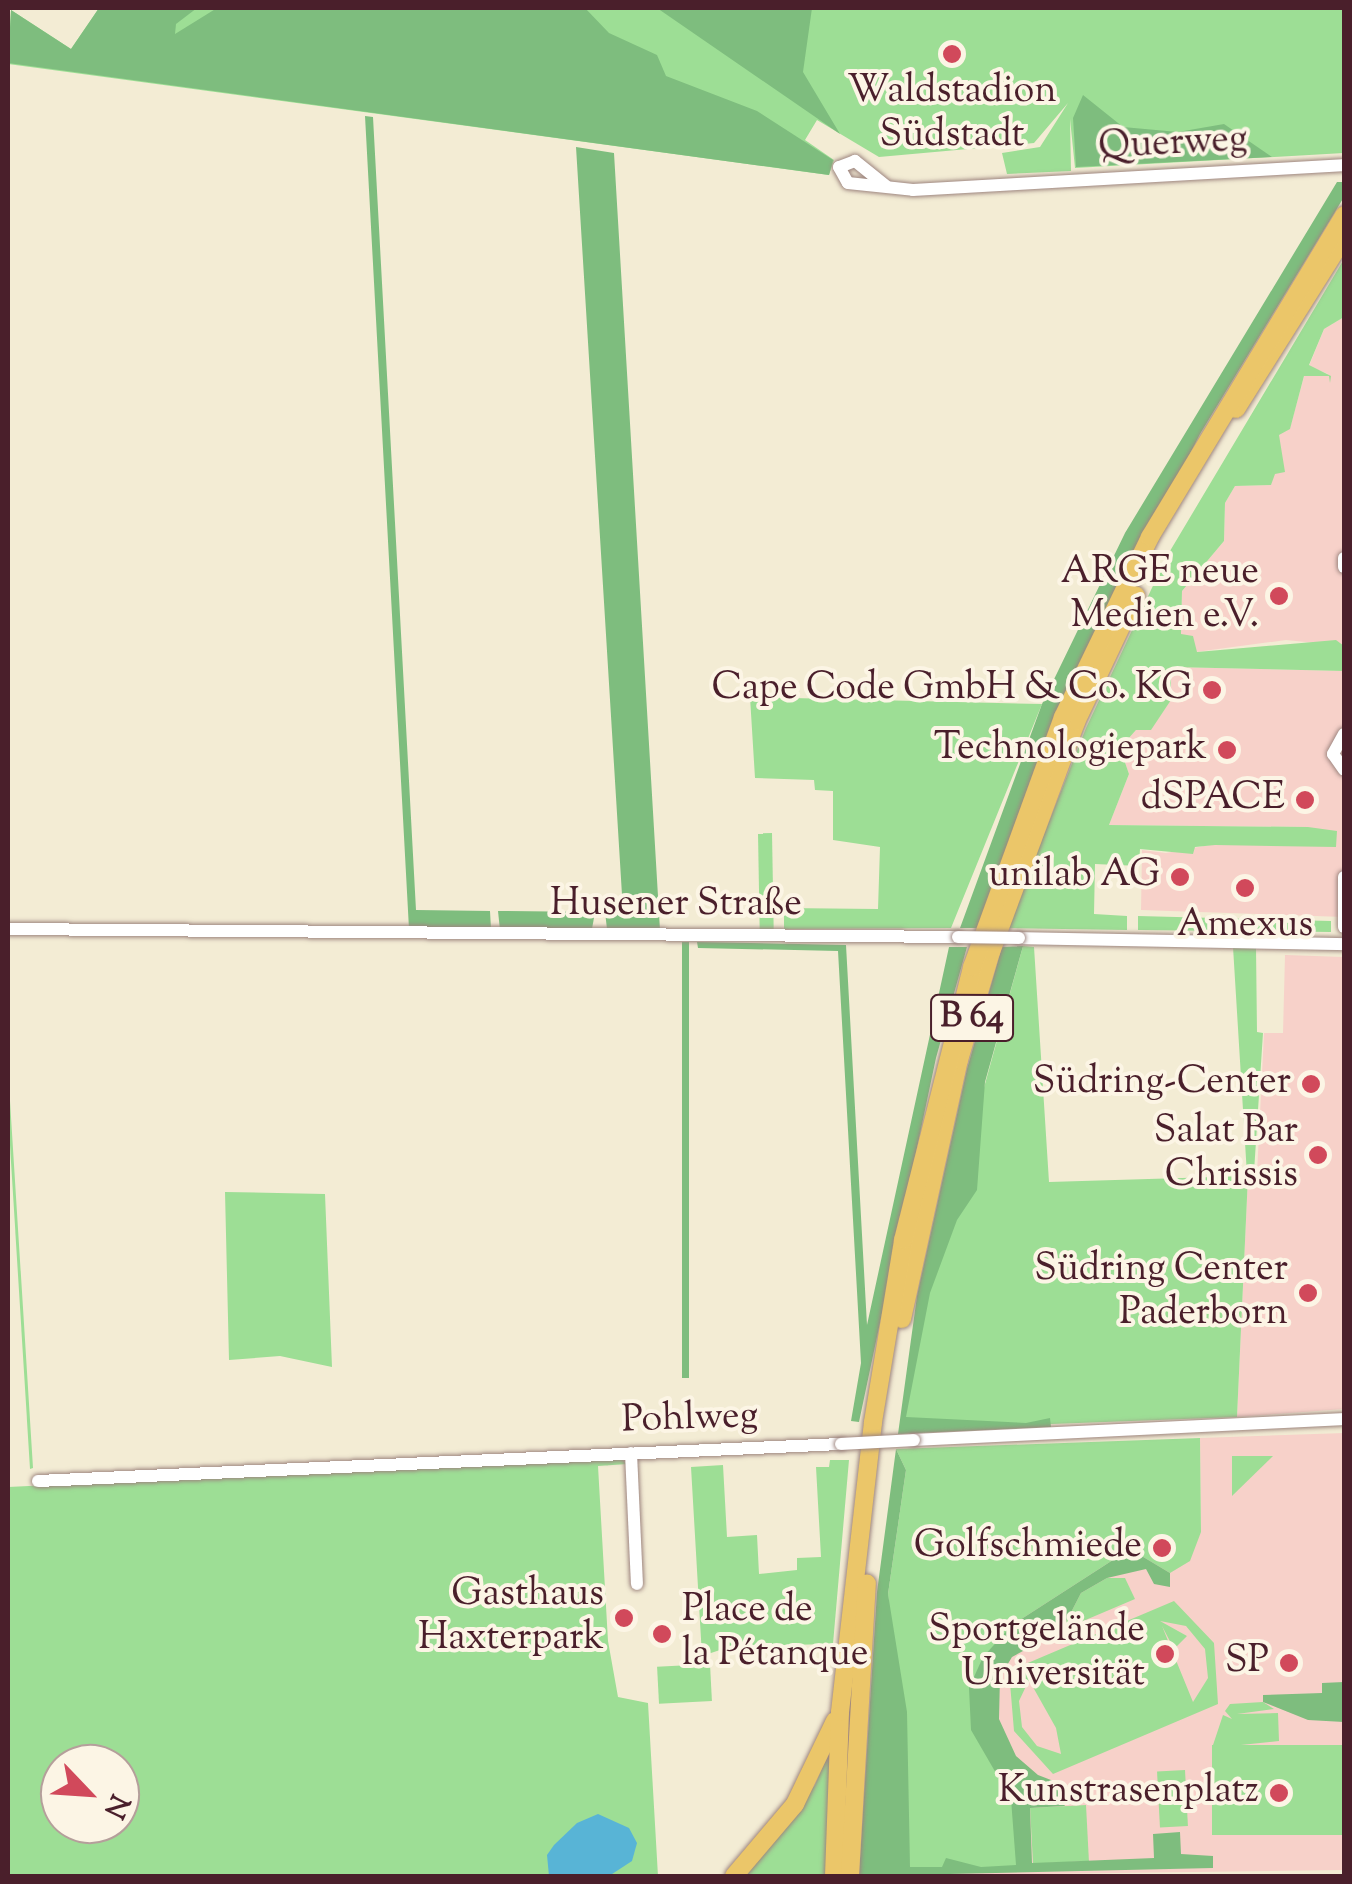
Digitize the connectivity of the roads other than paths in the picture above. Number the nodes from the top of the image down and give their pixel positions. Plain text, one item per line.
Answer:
1 (1344, 165) edge
2 (886, 186) dead end
3 (1344, 215) edge
4 (1344, 237) edge
5 (1344, 558) edge
6 (1344, 567) edge
7 (1344, 734) edge
8 (1344, 770) edge
9 (1344, 877) edge
10 (1344, 927) edge
11 (8, 929) edge
12 (1344, 944) edge
13 (1344, 1418) edge
14 (631, 1453) junction
15 (38, 1481) dead end
16 (637, 1584) dead end
17 (840, 1712) junction
18 (734, 1876) edge
19 (834, 1876) edge
20 (850, 1876) edge

1 - 2 street, Querweg
3 - 17 highway, B 64
4 - 20 highway, B 64
5 - 6 street
7 - 8 street
9 - 10 street
11 - 12 street, Husener Straße, bridge
13 - 14 street, Pohlweg, bridge
14 - 15 street, Pohlweg
14 - 16 street
17 - 18 highway
17 - 19 highway, B 64

